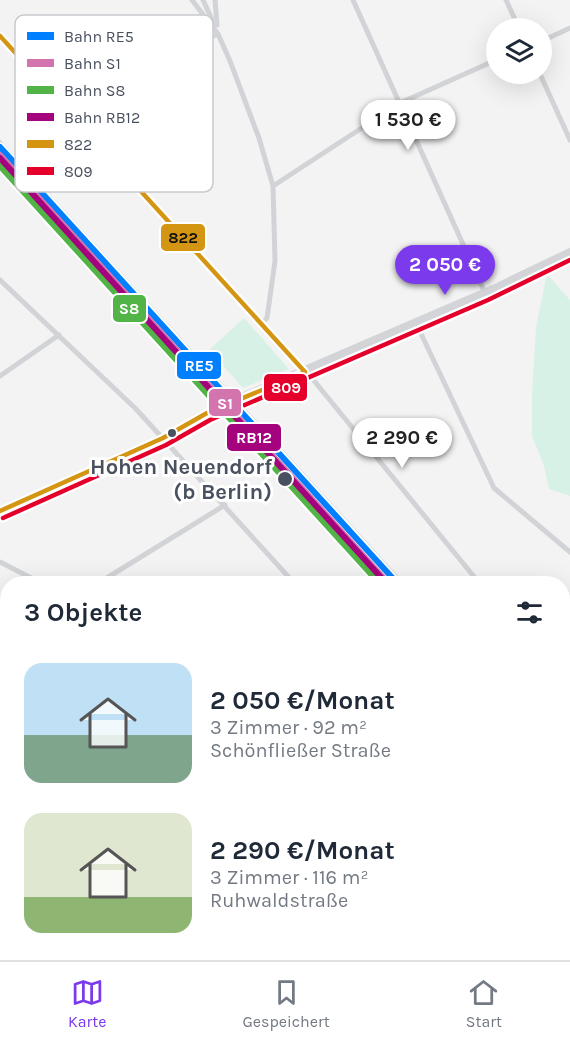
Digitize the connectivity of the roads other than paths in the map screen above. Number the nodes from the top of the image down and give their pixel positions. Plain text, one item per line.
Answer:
1 (192, 0) edge
2 (203, 0) edge
3 (214, 0) edge
4 (353, 0) edge
5 (506, 0) edge
6 (203, 15) edge
7 (210, 15) edge
8 (514, 18) edge
9 (213, 23) edge
10 (213, 27) edge
11 (570, 28) edge
12 (218, 34) junction
13 (0, 36) edge
14 (213, 36) edge
15 (552, 36) edge
16 (15, 52) edge
17 (486, 64) edge
18 (545, 84) edge
19 (399, 103) junction
20 (570, 140) edge
21 (273, 186) junction
22 (141, 192) edge
23 (570, 252) edge
24 (0, 280) edge
25 (485, 293) junction
26 (416, 323) junction
27 (261, 324) junction
28 (59, 335) junction
29 (305, 372) junction
30 (0, 376) edge
31 (163, 438) junction
32 (225, 505) junction
33 (0, 511) edge
34 (570, 552) edge
35 (0, 562) edge
36 (27, 576) edge
37 (110, 576) edge
38 (288, 576) edge
39 (473, 576) edge

1 - 6 street
2 - 7 street
3 - 12 street
4 - 19 street
5 - 8 street
9 - 12 street
10 - 12 street
11 - 15 street
12 - 14 street
12 - 21 street
13 - 16 street
17 - 19 street
18 - 20 street
19 - 21 street
19 - 25 street
21 - 27 street
22 - 27 street
23 - 25 main road
24 - 28 street
25 - 26 main road
26 - 29 main road
26 - 34 street
27 - 29 street
28 - 30 street
28 - 31 street
29 - 31 main road, bridge
29 - 39 street
31 - 32 street
31 - 33 main road
32 - 37 street
32 - 38 street
35 - 36 street

